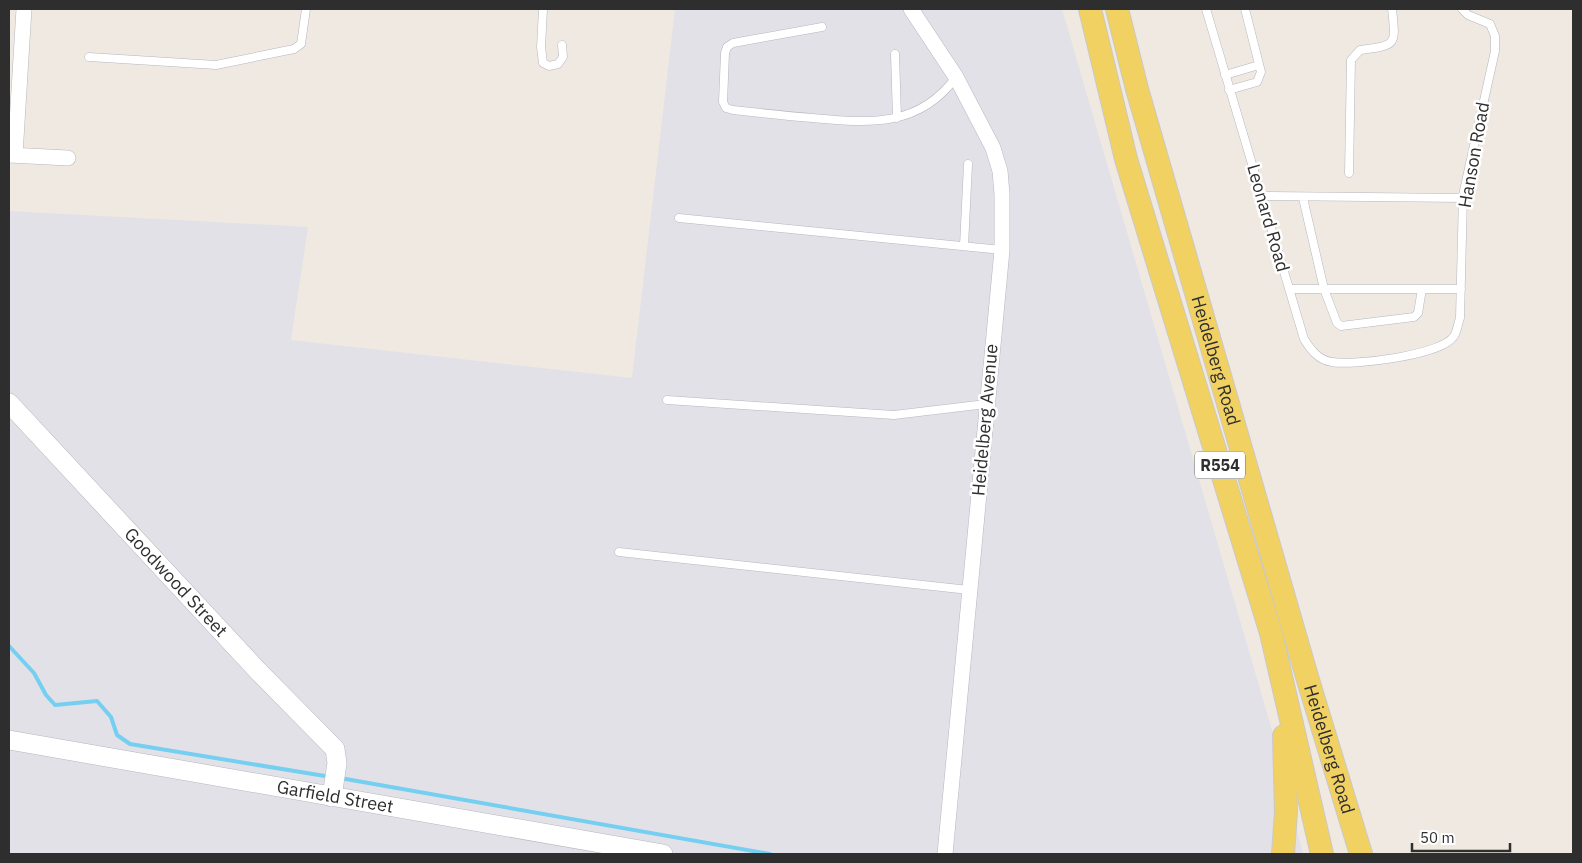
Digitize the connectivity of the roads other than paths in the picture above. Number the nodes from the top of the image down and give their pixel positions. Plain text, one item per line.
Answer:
1 (24, 9) edge
2 (306, 9) edge
3 (543, 9) edge
4 (911, 9) edge
5 (1090, 9) edge
6 (1117, 9) edge
7 (1206, 9) edge
8 (1245, 9) edge
9 (1392, 9) edge
10 (1462, 9) edge
11 (822, 27) dead end
12 (562, 45) dead end
13 (894, 54) dead end
14 (88, 57) dead end
15 (1259, 65) junction
16 (1225, 75) junction
17 (956, 78) junction
18 (1229, 90) junction
19 (897, 118) junction
20 (12, 155) edge
21 (68, 158) dead end
22 (968, 164) dead end
23 (1349, 173) dead end
24 (1262, 196) junction
25 (1304, 198) junction
26 (1463, 198) junction
27 (679, 218) dead end
28 (964, 246) junction
29 (1002, 250) junction
30 (1289, 289) junction
31 (1324, 289) junction
32 (1422, 289) junction
33 (1461, 289) junction
34 (1386, 358) joint
35 (667, 400) dead end
36 (9, 403) edge
37 (986, 404) junction
38 (619, 552) dead end
39 (969, 590) junction
40 (1271, 634) junction
41 (9, 740) edge
42 (332, 797) junction
43 (663, 854) edge
44 (945, 854) edge
45 (1283, 854) edge
46 (1322, 854) edge
47 (1361, 854) edge

1 - 20 street
2 - 14 lane
3 - 12 lane
4 - 17 street, Heidelberg Avenue
5 - 40 main road, Heidelberg Road / R554
6 - 47 main road, Heidelberg Road / R554
7 - 16 lane, Leonard Road
8 - 15 lane
9 - 23 lane
10 - 26 lane, Hanson Road
11 - 19 lane
13 - 19 lane
15 - 16 lane
15 - 18 lane
16 - 18 lane, Leonard Road
17 - 19 lane
17 - 29 street, Heidelberg Avenue
18 - 24 lane, Leonard Road
20 - 21 street
22 - 28 lane
24 - 25 lane
24 - 30 lane, Leonard Road
25 - 26 lane
25 - 31 lane
26 - 33 lane, Hanson Road
27 - 28 lane
28 - 29 lane
29 - 37 street, Heidelberg Avenue
30 - 31 lane
30 - 34 lane, Leonard Road
31 - 32 lane
31 - 32 lane
32 - 33 lane
33 - 34 lane, Hanson Road
35 - 37 lane
36 - 42 street, Goodwood Street
37 - 39 street, Heidelberg Avenue
38 - 39 lane
39 - 44 street, Heidelberg Avenue
40 - 45 main road
40 - 46 main road, Heidelberg Road / R554
41 - 42 street, Garfield Street
42 - 43 street, Garfield Street

